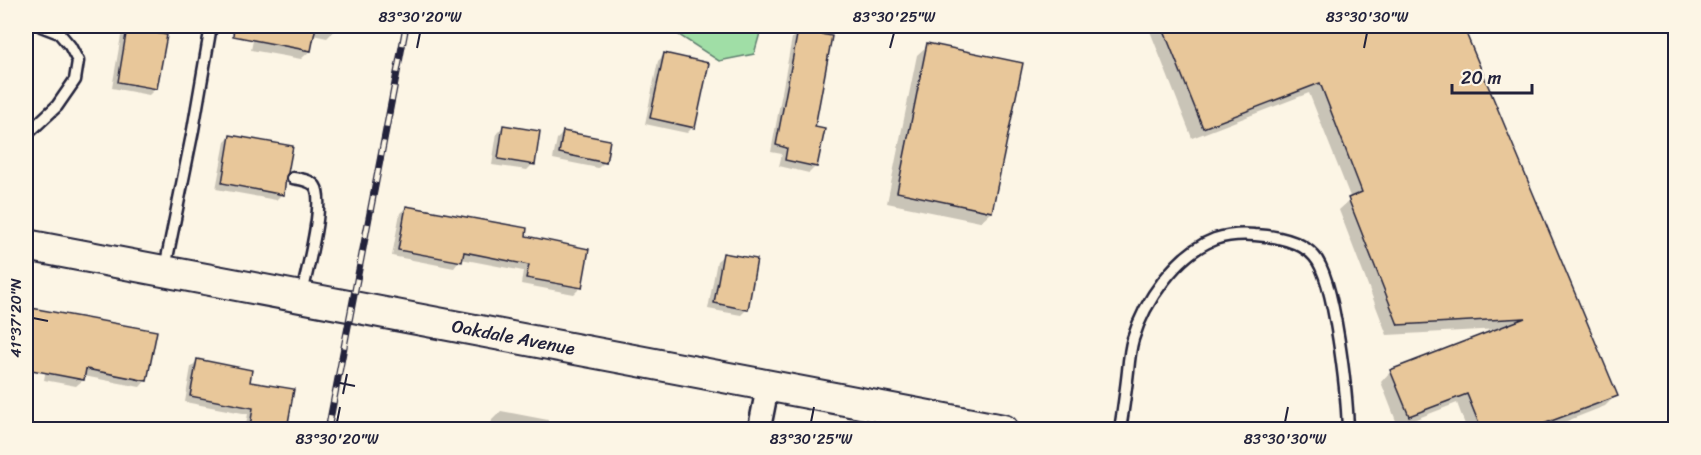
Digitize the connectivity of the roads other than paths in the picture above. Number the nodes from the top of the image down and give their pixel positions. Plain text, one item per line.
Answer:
1 (41, 26) edge
2 (211, 26) edge
3 (26, 135) edge
4 (293, 178) dead end
5 (26, 245) edge
6 (164, 271) junction
7 (301, 297) junction
8 (768, 385) junction
9 (759, 429) edge
10 (1003, 429) edge
11 (1120, 429) edge
12 (1348, 429) edge

1 - 3 lane
2 - 6 lane
4 - 7 lane
5 - 6 street, Oakdale Avenue
6 - 7 street, Oakdale Avenue
7 - 8 street, Oakdale Avenue
8 - 9 street
8 - 10 street, Oakdale Avenue
11 - 12 lane

